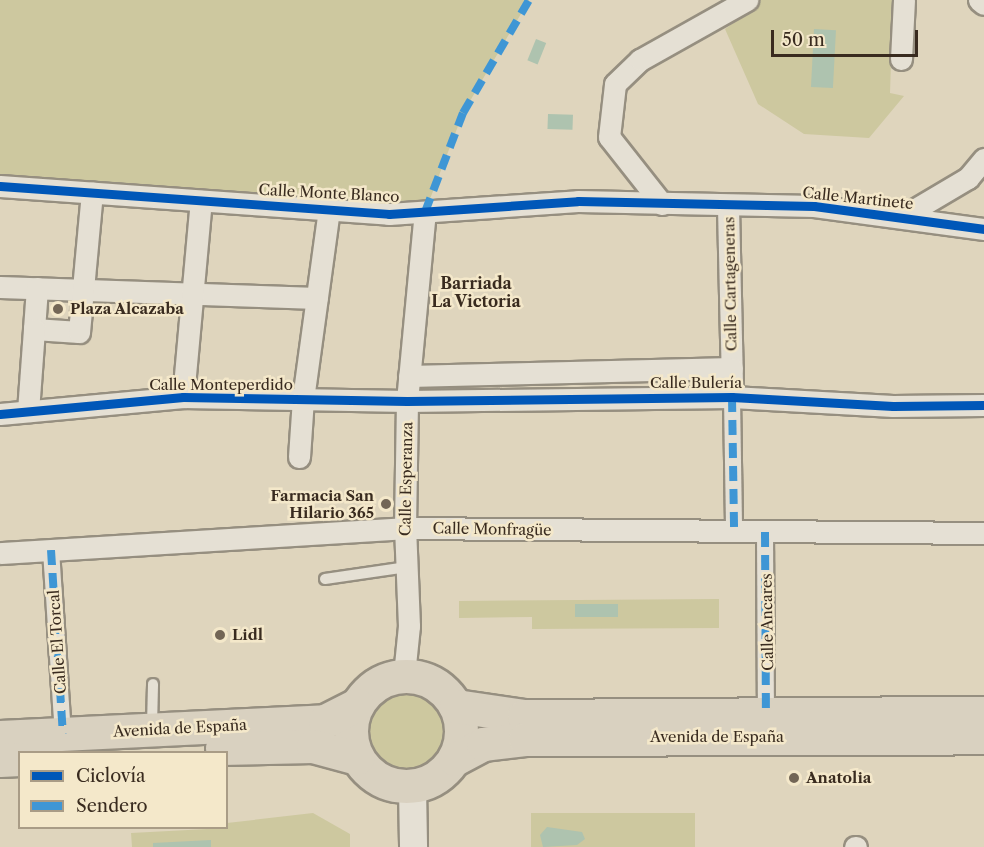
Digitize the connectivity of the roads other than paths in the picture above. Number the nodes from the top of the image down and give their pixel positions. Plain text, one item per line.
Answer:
1 (747, 0) edge
2 (904, 0) edge
3 (979, 0) edge
4 (984, 4) edge
5 (901, 59) dead end
6 (984, 159) edge
7 (0, 186) edge
8 (92, 193) junction
9 (201, 201) junction
10 (662, 204) junction
11 (728, 207) junction
12 (329, 209) junction
13 (425, 212) junction
14 (902, 217) junction
15 (984, 229) edge
16 (0, 287) edge
17 (38, 288) junction
18 (82, 289) junction
19 (193, 291) junction
20 (316, 298) junction
21 (34, 329) junction
22 (732, 368) junction
23 (409, 376) junction
24 (183, 397) junction
25 (732, 397) junction
26 (303, 399) junction
27 (407, 401) junction
28 (984, 405) edge
29 (28, 411) junction
30 (0, 414) edge
31 (299, 458) dead end
32 (405, 528) junction
33 (734, 531) junction
34 (765, 532) junction
35 (984, 533) edge
36 (51, 550) junction
37 (0, 553) edge
38 (407, 567) junction
39 (325, 579) dead end
40 (404, 675) junction
41 (153, 684) dead end
42 (357, 705) junction
43 (456, 706) junction
44 (984, 712) edge
45 (766, 713) junction
46 (63, 734) junction
47 (0, 737) edge
48 (984, 737) edge
49 (147, 741) edge
50 (357, 758) junction
51 (18, 759) edge
52 (454, 759) junction
53 (0, 760) edge
54 (412, 787) junction
55 (413, 847) edge

1 - 10 street
2 - 5 street
3 - 4 street
6 - 14 street
7 - 8 street, Calle Monte Blanco
8 - 9 street, Calle Monte Blanco
8 - 18 street
9 - 12 street, Calle Monte Blanco
9 - 19 street
10 - 11 street, Calle Monte Blanco
10 - 13 street, Calle Monte Blanco
11 - 14 street, Calle Martinete
11 - 22 street, Calle Cartageneras
12 - 13 street, Calle Monte Blanco
12 - 20 street
13 - 23 street, Calle Esperanza
14 - 15 street, Calle Martinete
16 - 17 street
17 - 18 street
17 - 21 street
18 - 19 street
18 - 21 street
19 - 20 street
19 - 24 street
20 - 26 street
21 - 29 street
22 - 23 street
22 - 25 street, Calle Cartageneras
23 - 27 street, Calle Esperanza
24 - 26 street, Calle Monteperdido
24 - 29 street, Calle Monteperdido
25 - 27 street, Calle Bulería
25 - 28 street, Calle Bulería
25 - 33 street
26 - 27 street, Calle Monteperdido
26 - 31 street
27 - 32 street, Calle Esperanza
29 - 30 street, Calle Monteperdido
32 - 33 street, Calle Monfragüe
32 - 36 street, Calle Monfragüe
32 - 38 street, Calle Esperanza
33 - 34 street, Calle Monfragüe
34 - 35 street, Calle Monfragüe
34 - 45 street, Calle Ancares
36 - 37 street, Calle Monfragüe
36 - 46 street, Calle El Torcal
38 - 39 lane
38 - 40 street, Calle Esperanza
40 - 42 main road
40 - 43 main road
41 - 49 lane
42 - 49 main road, Avenida de España
42 - 50 main road
43 - 45 main road, Avenida de España
43 - 52 main road
44 - 45 main road, Avenida de España
46 - 47 main road, Avenida de España
46 - 49 main road, Avenida de España
48 - 52 main road, Avenida de España
49 - 50 main road, Avenida de España
50 - 54 main road
51 - 53 main road
52 - 54 main road
54 - 55 street

